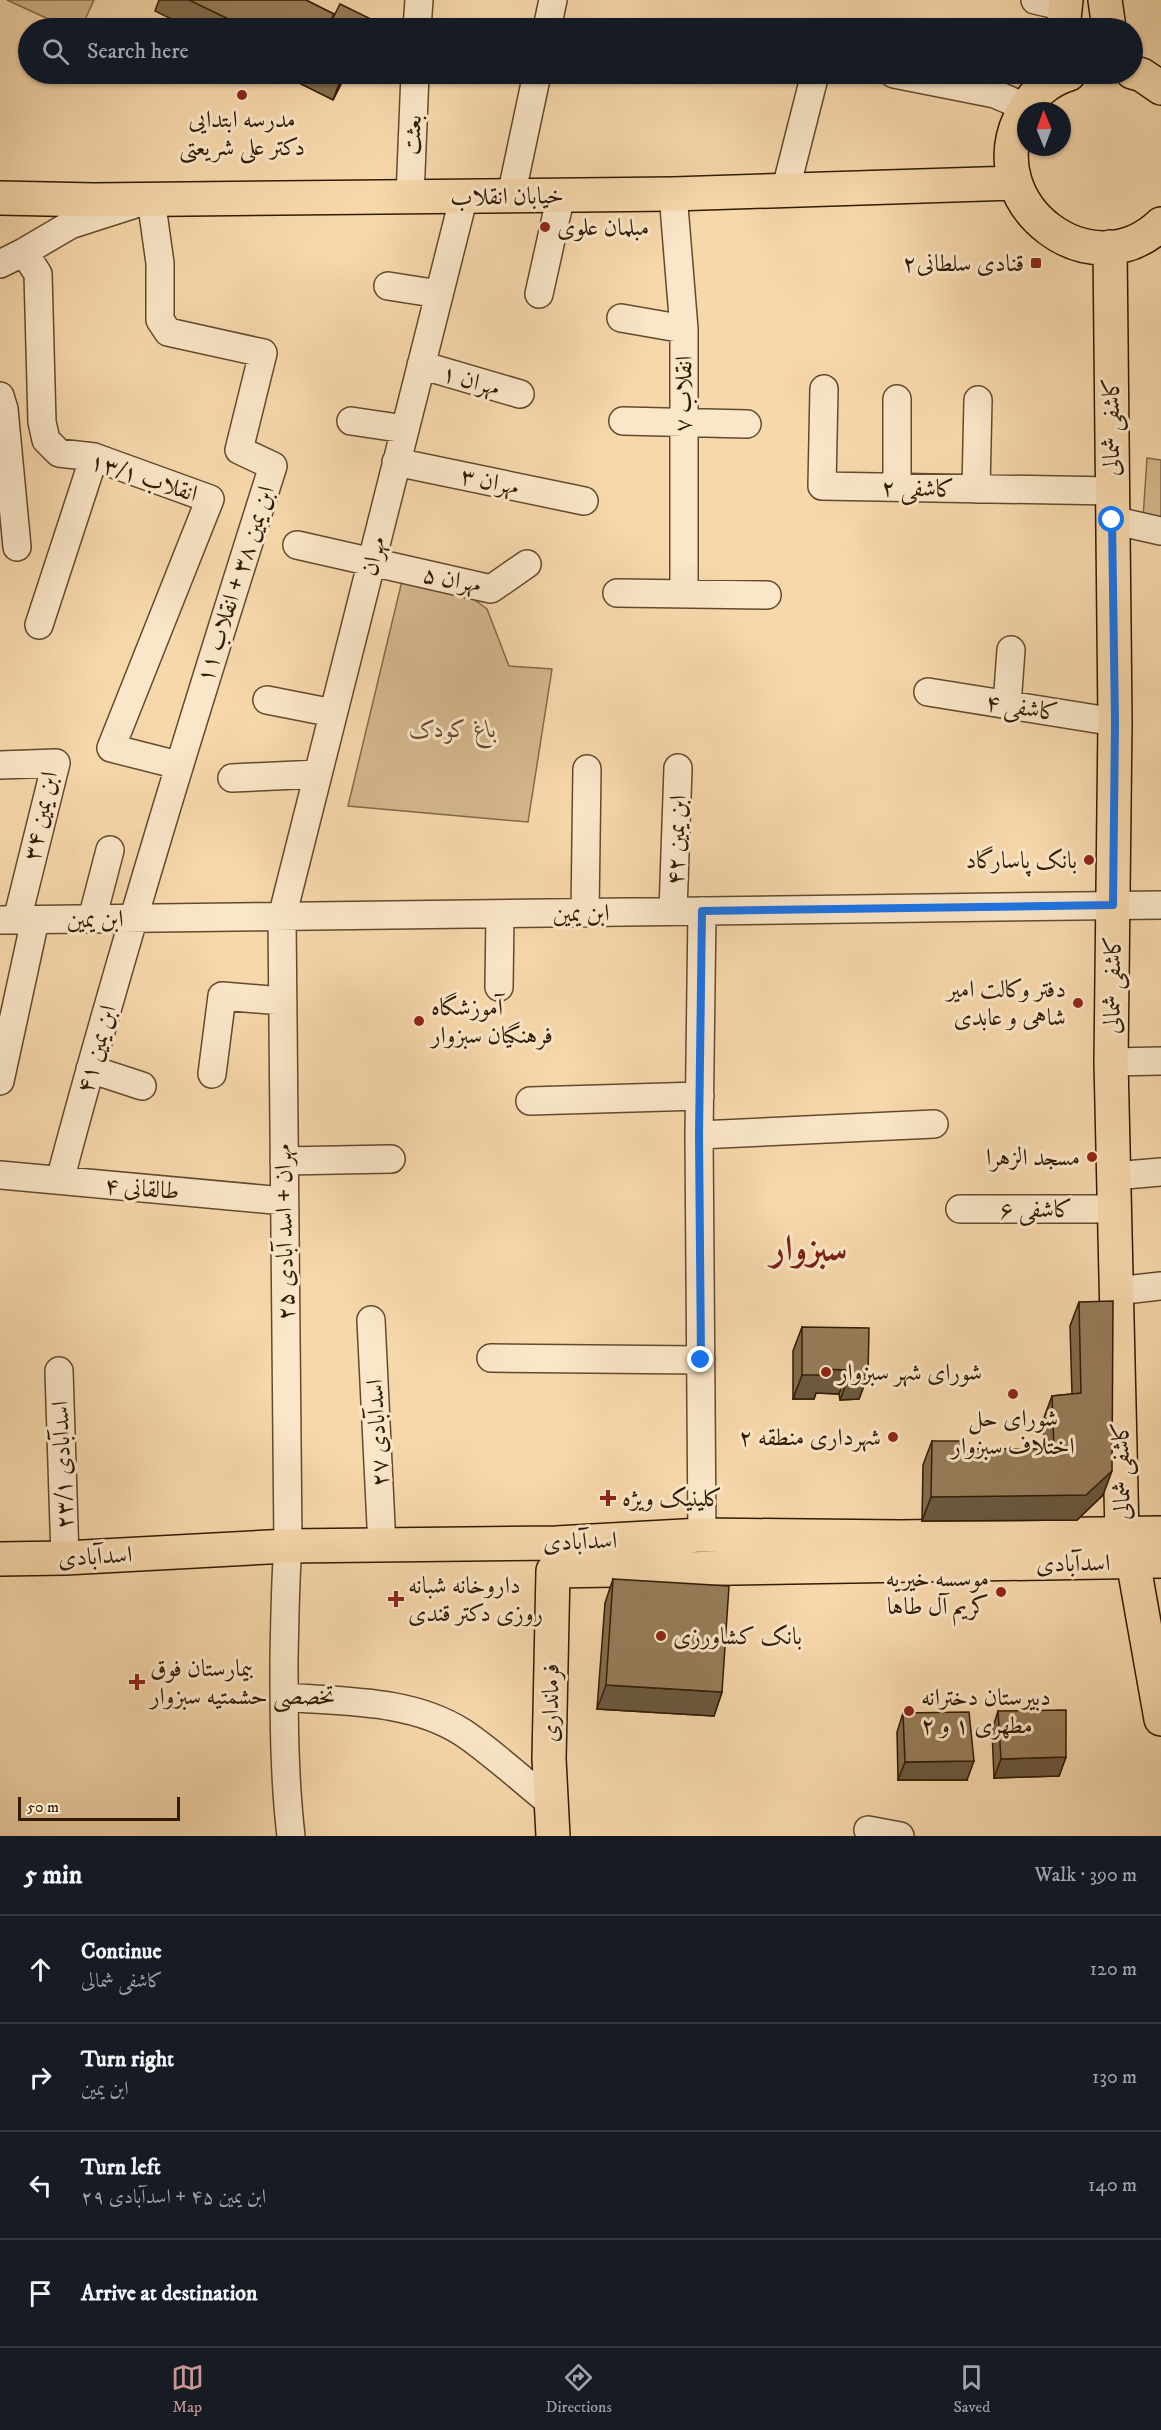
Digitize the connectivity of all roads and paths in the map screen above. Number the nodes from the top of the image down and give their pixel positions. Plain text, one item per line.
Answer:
1 (418, 0) edge
2 (553, 0) edge
3 (1105, 0) edge
4 (417, 18) edge
5 (549, 18) edge
6 (1108, 18) edge
7 (1143, 76) edge
8 (415, 84) edge
9 (535, 84) edge
10 (812, 84) edge
11 (944, 84) edge
12 (1048, 84) edge
13 (1161, 88) edge
14 (1029, 102) edge
15 (1017, 104) edge
16 (1017, 124) edge
17 (1014, 183) junction
18 (785, 192) junction
19 (673, 194) junction
20 (561, 195) junction
21 (464, 196) junction
22 (511, 196) junction
23 (410, 197) junction
24 (0, 198) edge
25 (151, 199) junction
26 (1161, 224) edge
27 (1110, 247) junction
28 (24, 252) junction
29 (0, 264) edge
30 (388, 286) dead end
31 (439, 294) junction
32 (538, 294) dead end
33 (621, 318) dead end
34 (684, 329) junction
35 (421, 365) junction
36 (824, 389) dead end
37 (520, 394) dead end
38 (0, 396) edge
39 (897, 399) dead end
40 (978, 400) dead end
41 (351, 421) dead end
42 (624, 421) dead end
43 (683, 423) junction
44 (747, 424) dead end
45 (405, 429) junction
46 (94, 457) junction
47 (396, 462) junction
48 (897, 487) junction
49 (976, 489) junction
50 (584, 501) dead end
51 (1112, 506) junction
52 (1161, 531) edge
53 (297, 545) dead end
54 (17, 547) dead end
55 (371, 562) junction
56 (527, 564) dead end
57 (617, 593) dead end
58 (684, 594) junction
59 (766, 595) dead end
60 (39, 625) dead end
61 (1011, 650) dead end
62 (928, 692) dead end
63 (267, 700) dead end
64 (1007, 705) junction
65 (333, 713) junction
66 (1115, 722) junction
67 (0, 765) edge
68 (178, 765) junction
69 (678, 768) dead end
70 (587, 769) dead end
71 (318, 774) junction
72 (232, 778) dead end
73 (110, 850) dead end
74 (1113, 905) junction
75 (1161, 905) edge
76 (673, 911) junction
77 (702, 911) junction
78 (585, 913) junction
79 (500, 914) junction
80 (282, 917) junction
81 (133, 918) junction
82 (92, 919) junction
83 (17, 920) edge
84 (499, 987) dead end
85 (282, 1001) junction
86 (1161, 1061) edge
87 (1111, 1062) junction
88 (90, 1069) junction
89 (212, 1074) dead end
90 (0, 1081) edge
91 (142, 1086) dead end
92 (700, 1096) junction
93 (530, 1101) dead end
94 (934, 1124) dead end
95 (699, 1135) junction
96 (392, 1159) dead end
97 (284, 1161) junction
98 (1161, 1172) edge
99 (0, 1175) edge
100 (1114, 1176) junction
101 (60, 1180) junction
102 (284, 1201) junction
103 (960, 1209) dead end
104 (1113, 1209) junction
105 (1161, 1286) edge
106 (1116, 1291) junction
107 (371, 1320) dead end
108 (491, 1358) dead end
109 (701, 1360) junction
110 (58, 1371) dead end
111 (1161, 1533) edge
112 (702, 1535) junction
113 (288, 1546) junction
114 (382, 1546) junction
115 (1139, 1552) edge
116 (555, 1557) junction
117 (65, 1558) junction
118 (0, 1559) edge
119 (284, 1697) junction
120 (1161, 1719) edge
121 (552, 1804) junction
122 (868, 1830) dead end
123 (291, 1836) edge
124 (553, 1836) edge
125 (900, 1836) edge

1 - 4 street
2 - 5 street
3 - 6 main road
7 - 13 main road
8 - 23 street, بعثت
9 - 22 street
10 - 18 street
11 - 15 street
12 - 14 main road
16 - 17 main road
17 - 18 main road, خیابان انقلاب
17 - 27 main road
18 - 19 main road, خیابان انقلاب
19 - 20 main road, خیابان انقلاب
19 - 34 street, انقلاب ۷
20 - 22 main road, خیابان انقلاب
20 - 32 street
21 - 22 main road, خیابان انقلاب
21 - 23 main road, خیابان انقلاب
21 - 31 street, مهران
23 - 25 main road, خیابان انقلاب
24 - 25 main road, خیابان انقلاب
25 - 28 street
25 - 68 street, ابن یمین ۳۸ + انقلاب ۱۱
26 - 27 main road
27 - 51 main road, کاشفی شمالی
28 - 29 street
28 - 46 street, انقلاب ۱۳/۱
30 - 31 street
31 - 35 street, مهران
33 - 34 street
34 - 43 street, انقلاب ۷
35 - 37 street, مهران ۱
35 - 45 street, مهران
36 - 48 street, کاشفی ۲
38 - 54 street
39 - 48 street
40 - 49 street
41 - 45 street
42 - 43 street
43 - 44 street
43 - 58 street, انقلاب ۷
45 - 47 street, مهران
46 - 60 street
46 - 68 street, انقلاب ۱۳/۱
47 - 50 street, مهران ۳
47 - 55 street, مهران
48 - 49 street, کاشفی ۲
49 - 51 street, کاشفی ۲
51 - 52 street, کاشفی ۲
51 - 66 main road, کاشفی شمالی
53 - 55 street, مهران ۵
55 - 56 street, مهران ۵
55 - 65 street, مهران
57 - 58 street
58 - 59 street
61 - 64 street
62 - 64 street, کاشفی ۴
63 - 65 street
64 - 66 street, کاشفی ۴
65 - 71 street, مهران
66 - 74 main road, کاشفی شمالی
67 - 83 street, ابن یمین ۳۴
68 - 81 street, ابن یمین ۳۸ + انقلاب ۱۱
69 - 76 street, ابن یمین ۴۲
70 - 78 street
71 - 72 street
71 - 80 street, مهران
73 - 82 street
74 - 75 street, ابن یمین
74 - 77 street, ابن یمین
74 - 87 main road, کاشفی شمالی
76 - 77 street, ابن یمین
76 - 78 street, ابن یمین
77 - 92 street
78 - 79 street, ابن یمین
79 - 80 street, ابن یمین
79 - 84 street
80 - 81 street, ابن یمین
80 - 85 street, مهران + اسد آبادی ۲۵
81 - 82 street, ابن یمین
81 - 88 street, ابن یمین ۴۱
82 - 83 street, ابن یمین
83 - 90 street
85 - 89 street
85 - 97 street, مهران + اسد آبادی ۲۵
86 - 87 street
87 - 100 main road, کاشفی شمالی
88 - 91 street
88 - 101 street, ابن یمین ۴۱
92 - 93 street
92 - 95 street
94 - 95 street
95 - 109 street
96 - 97 street
97 - 102 street, مهران + اسد آبادی ۲۵
98 - 100 street
99 - 101 street, طالقانی ۴
100 - 104 main road, کاشفی شمالی
101 - 102 street, طالقانی ۴
102 - 113 street, مهران + اسد آبادی ۲۵
103 - 104 street, کاشفی ۶
104 - 106 main road, کاشفی شمالی
105 - 106 street
106 - 115 main road, کاشفی شمالی
107 - 114 street, اسدآبادی ۲۷
108 - 109 street
109 - 112 street
110 - 117 street, اسدآبادی ۲۳/۱
111 - 115 main road, اسدآبادی
112 - 115 main road, اسدآبادی
112 - 116 main road, اسدآبادی
113 - 114 main road, اسدآبادی
113 - 117 main road, اسدآبادی
113 - 119 street, مهران + اسد آبادی ۲۵
114 - 116 main road, اسدآبادی
115 - 116 main road, اسدآبادی
115 - 120 main road, کاشفی شمالی
116 - 121 main road, فرمانداری
117 - 118 main road, اسدآبادی
119 - 121 street
119 - 123 street, مهران + اسد آبادی ۲۵
121 - 124 main road, فرمانداری
122 - 125 street

